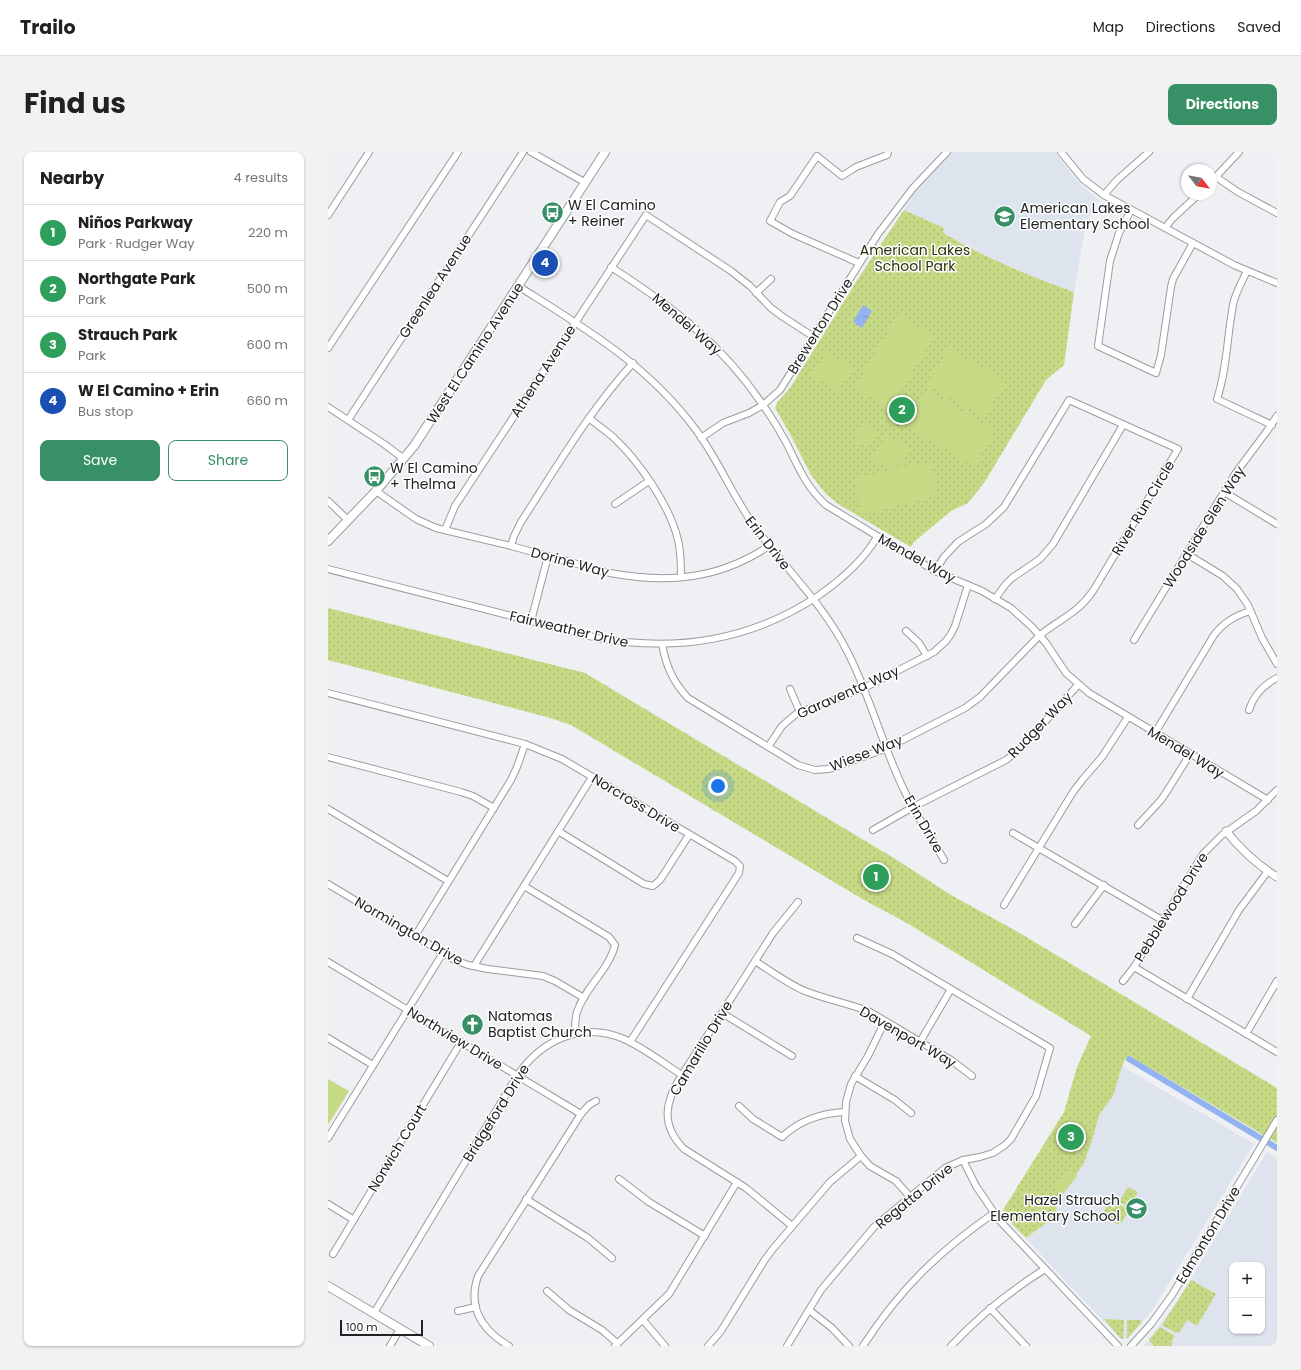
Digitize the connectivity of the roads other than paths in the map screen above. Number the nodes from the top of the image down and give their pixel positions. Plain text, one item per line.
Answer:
1 (369, 152) edge
2 (458, 152) edge
3 (523, 152) edge
4 (531, 152) edge
5 (605, 152) edge
6 (888, 152) edge
7 (947, 152) edge
8 (1061, 152) edge
9 (1150, 152) edge
10 (1239, 152) edge
11 (1217, 176) edge
12 (1217, 182) edge
13 (586, 183) junction
14 (1104, 195) junction
15 (1192, 200) edge
16 (1131, 210) junction
17 (1277, 213) edge
18 (328, 215) edge
19 (1165, 228) junction
20 (1192, 243) junction
21 (859, 263) junction
22 (611, 267) junction
23 (1247, 271) junction
24 (771, 279) dead end
25 (1277, 283) edge
26 (518, 286) junction
27 (756, 293) junction
28 (575, 322) junction
29 (814, 337) junction
30 (328, 348) edge
31 (633, 363) junction
32 (763, 405) junction
33 (328, 407) edge
34 (1277, 416) edge
35 (588, 418) junction
36 (348, 420) junction
37 (1123, 425) junction
38 (1272, 425) junction
39 (701, 438) junction
40 (404, 459) junction
41 (649, 481) junction
42 (376, 491) junction
43 (1224, 492) junction
44 (328, 501) edge
45 (615, 504) dead end
46 (348, 520) junction
47 (1277, 524) edge
48 (445, 530) junction
49 (878, 537) junction
50 (328, 541) edge
51 (511, 546) junction
52 (769, 546) junction
53 (1187, 554) junction
54 (548, 556) junction
55 (328, 569) edge
56 (935, 571) junction
57 (681, 577) junction
58 (968, 585) junction
59 (812, 599) junction
60 (996, 599) junction
61 (1250, 611) junction
62 (531, 621) junction
63 (906, 631) dead end
64 (1040, 635) junction
65 (1134, 640) dead end
66 (662, 644) junction
67 (927, 656) junction
68 (1277, 664) edge
69 (1277, 678) edge
70 (1078, 684) junction
71 (790, 688) dead end
72 (864, 688) junction
73 (328, 694) edge
74 (1249, 710) dead end
75 (800, 712) junction
76 (1128, 717) junction
77 (1155, 733) junction
78 (525, 744) junction
79 (768, 747) junction
80 (887, 748) junction
81 (1190, 754) junction
82 (328, 756) edge
83 (592, 777) junction
84 (1277, 790) edge
85 (1268, 800) junction
86 (913, 807) junction
87 (494, 808) junction
88 (328, 809) edge
89 (1138, 826) dead end
90 (873, 830) dead end
91 (558, 831) junction
92 (1226, 831) junction
93 (1013, 833) dead end
94 (689, 835) junction
95 (1040, 847) junction
96 (944, 860) dead end
97 (1268, 871) junction
98 (1277, 877) edge
99 (448, 881) junction
100 (328, 884) edge
101 (1104, 885) junction
102 (524, 886) junction
103 (798, 902) dead end
104 (1004, 905) dead end
105 (1162, 920) junction
106 (1075, 924) dead end
107 (415, 936) junction
108 (857, 938) dead end
109 (443, 953) junction
110 (755, 961) junction
111 (328, 962) edge
112 (474, 966) junction
113 (1134, 967) junction
114 (1123, 981) dead end
115 (1277, 982) edge
116 (951, 989) junction
117 (584, 998) junction
118 (1187, 999) junction
119 (407, 1010) junction
120 (722, 1013) junction
121 (885, 1021) junction
122 (575, 1034) junction
123 (1246, 1034) junction
124 (328, 1038) edge
125 (461, 1042) junction
126 (630, 1042) junction
127 (920, 1042) junction
128 (1277, 1052) edge
129 (792, 1056) dead end
130 (373, 1065) junction
131 (682, 1075) junction
132 (517, 1076) junction
133 (855, 1076) junction
134 (972, 1076) dead end
135 (596, 1101) dead end
136 (739, 1106) dead end
137 (845, 1112) junction
138 (911, 1113) dead end
139 (581, 1114) junction
140 (1277, 1120) edge
141 (328, 1138) edge
142 (861, 1156) junction
143 (963, 1160) junction
144 (619, 1179) dead end
145 (737, 1182) junction
146 (910, 1197) junction
147 (526, 1200) junction
148 (328, 1204) edge
149 (994, 1214) junction
150 (354, 1220) junction
151 (792, 1226) junction
152 (705, 1236) junction
153 (333, 1254) dead end
154 (612, 1258) dead end
155 (1044, 1269) junction
156 (328, 1286) edge
157 (547, 1291) dead end
158 (476, 1307) junction
159 (990, 1308) junction
160 (809, 1310) junction
161 (458, 1311) dead end
162 (374, 1313) junction
163 (642, 1320) junction
164 (400, 1329) junction
165 (616, 1345) edge
166 (390, 1346) edge
167 (428, 1346) edge
168 (509, 1346) edge
169 (665, 1346) edge
170 (708, 1346) edge
171 (787, 1346) edge
172 (849, 1346) edge
173 (863, 1346) edge
174 (951, 1346) edge
175 (1026, 1346) edge
176 (1118, 1346) edge
177 (1131, 1346) edge

1 - 18 street
2 - 30 street
3 - 36 street, Greenlea Avenue
4 - 13 street
5 - 13 main road, West El Camino Avenue
6 - 21 street
7 - 21 street, Brewerton Drive
8 - 14 street
9 - 14 street
10 - 11 street
12 - 17 street
13 - 26 main road, West El Camino Avenue
14 - 16 street
15 - 19 street
16 - 19 street
16 - 20 street
19 - 20 street
20 - 23 street
21 - 29 street, Brewerton Drive
22 - 27 street, Athena Avenue
22 - 28 street, Athena Avenue
22 - 32 street, Mendel Way
23 - 25 street
23 - 38 street
24 - 27 street
26 - 28 street, Erin Drive
26 - 40 main road, West El Camino Avenue
27 - 29 street
28 - 31 street, Erin Drive
28 - 48 street, Athena Avenue
29 - 32 street, Brewerton Drive
31 - 35 street
31 - 39 street, Erin Drive
32 - 39 street, Brewerton Drive
32 - 49 street, Mendel Way
33 - 36 street
34 - 38 street, Woodside Glen Way
35 - 41 street
35 - 51 street
36 - 40 street
37 - 56 street, River Run Circle
37 - 60 street
37 - 64 street, River Run Circle
38 - 43 street, Woodside Glen Way
39 - 52 street, Erin Drive
40 - 42 main road, West El Camino Avenue
41 - 45 street
41 - 57 street
42 - 46 main road, West El Camino Avenue
42 - 48 street, Dorine Way
43 - 47 street
43 - 53 street, Woodside Glen Way
44 - 46 street
46 - 50 main road, West El Camino Avenue
48 - 51 street, Dorine Way
49 - 56 street, Mendel Way
49 - 59 street, Fairweather Drive
51 - 54 street, Dorine Way
52 - 57 street, Dorine Way
52 - 59 street, Erin Drive
53 - 61 street
53 - 65 street, Woodside Glen Way
54 - 57 street, Dorine Way
54 - 62 street
55 - 62 street, Fairweather Drive
56 - 58 street, Mendel Way
58 - 60 street, Mendel Way
58 - 67 street, Garaventa Way
59 - 66 street, Fairweather Drive
59 - 72 street, Erin Drive
60 - 64 street, Mendel Way
61 - 68 street
61 - 77 street
62 - 66 street, Fairweather Drive
63 - 67 street
64 - 70 street, Mendel Way
64 - 80 street, Wiese Way
66 - 79 street, Wiese Way
67 - 72 street, Garaventa Way
69 - 74 street
70 - 76 street, Mendel Way
70 - 86 street, Rudger Way
71 - 75 street
72 - 75 street, Garaventa Way
72 - 80 street, Erin Drive
73 - 78 street, Norcross Drive
75 - 79 street, Garaventa Way
76 - 77 street, Mendel Way
76 - 95 street
77 - 81 street, Mendel Way
78 - 83 street, Norcross Drive
78 - 87 street
79 - 80 street, Wiese Way
80 - 86 street, Erin Drive
81 - 85 street, Mendel Way
81 - 89 street
82 - 87 street
83 - 91 street
83 - 94 street, Norcross Drive
84 - 85 street, Pebblewood Drive
85 - 92 street, Pebblewood Drive
86 - 90 street, Rudger Way
86 - 96 street, Erin Drive
87 - 99 street
88 - 99 street
91 - 94 street
91 - 102 street
92 - 97 street
92 - 105 street, Pebblewood Drive
93 - 95 street
94 - 126 street, Norcross Drive
95 - 101 street
95 - 104 street
97 - 98 street
97 - 118 street
99 - 107 street
100 - 107 street, Normington Drive
101 - 105 street
101 - 106 street
102 - 112 street
102 - 117 street
103 - 110 street, Camarillo Drive
105 - 113 street, Pebblewood Drive
107 - 109 street, Normington Drive
108 - 116 street, Regatta Drive
109 - 112 street, Normington Drive
109 - 119 street
110 - 120 street, Camarillo Drive
110 - 121 street, Davenport Way
111 - 119 street, Northview Drive
112 - 117 street, Normington Drive
113 - 114 street, Pebblewood Drive
113 - 118 street
115 - 123 street
116 - 127 street
116 - 143 street, Regatta Drive
117 - 122 street
118 - 123 street
119 - 125 street, Northview Drive
119 - 130 street
120 - 129 street
120 - 131 street, Camarillo Drive
121 - 127 street, Davenport Way
121 - 133 street
122 - 126 street, Bridgeford Drive
122 - 132 street, Bridgeford Drive
123 - 128 street
124 - 130 street
125 - 132 street, Northview Drive
125 - 150 street, Norwich Court
126 - 131 street, Bridgeford Drive
127 - 134 street, Davenport Way
130 - 141 street
131 - 145 street, Camarillo Drive
132 - 139 street, Northview Drive
132 - 162 street, Bridgeford Drive
133 - 137 street
133 - 138 street
135 - 139 street
136 - 137 street
137 - 142 street
139 - 147 street
140 - 177 street, Edmonton Drive
142 - 146 street
142 - 151 street
143 - 146 street, Regatta Drive
143 - 149 street
144 - 152 street
145 - 151 street, Camarillo Drive
145 - 152 street
146 - 160 street, Regatta Drive
147 - 154 street
147 - 158 street
148 - 150 street
149 - 155 street
149 - 173 street
150 - 153 street, Norwich Court
151 - 170 street
152 - 163 street
155 - 159 street
155 - 176 street
156 - 162 main road
157 - 165 street
158 - 161 street
158 - 168 street
159 - 174 street
159 - 175 street
160 - 171 street, Regatta Drive
160 - 172 street
162 - 164 main road
163 - 165 street
163 - 169 street
164 - 166 street
164 - 167 main road

